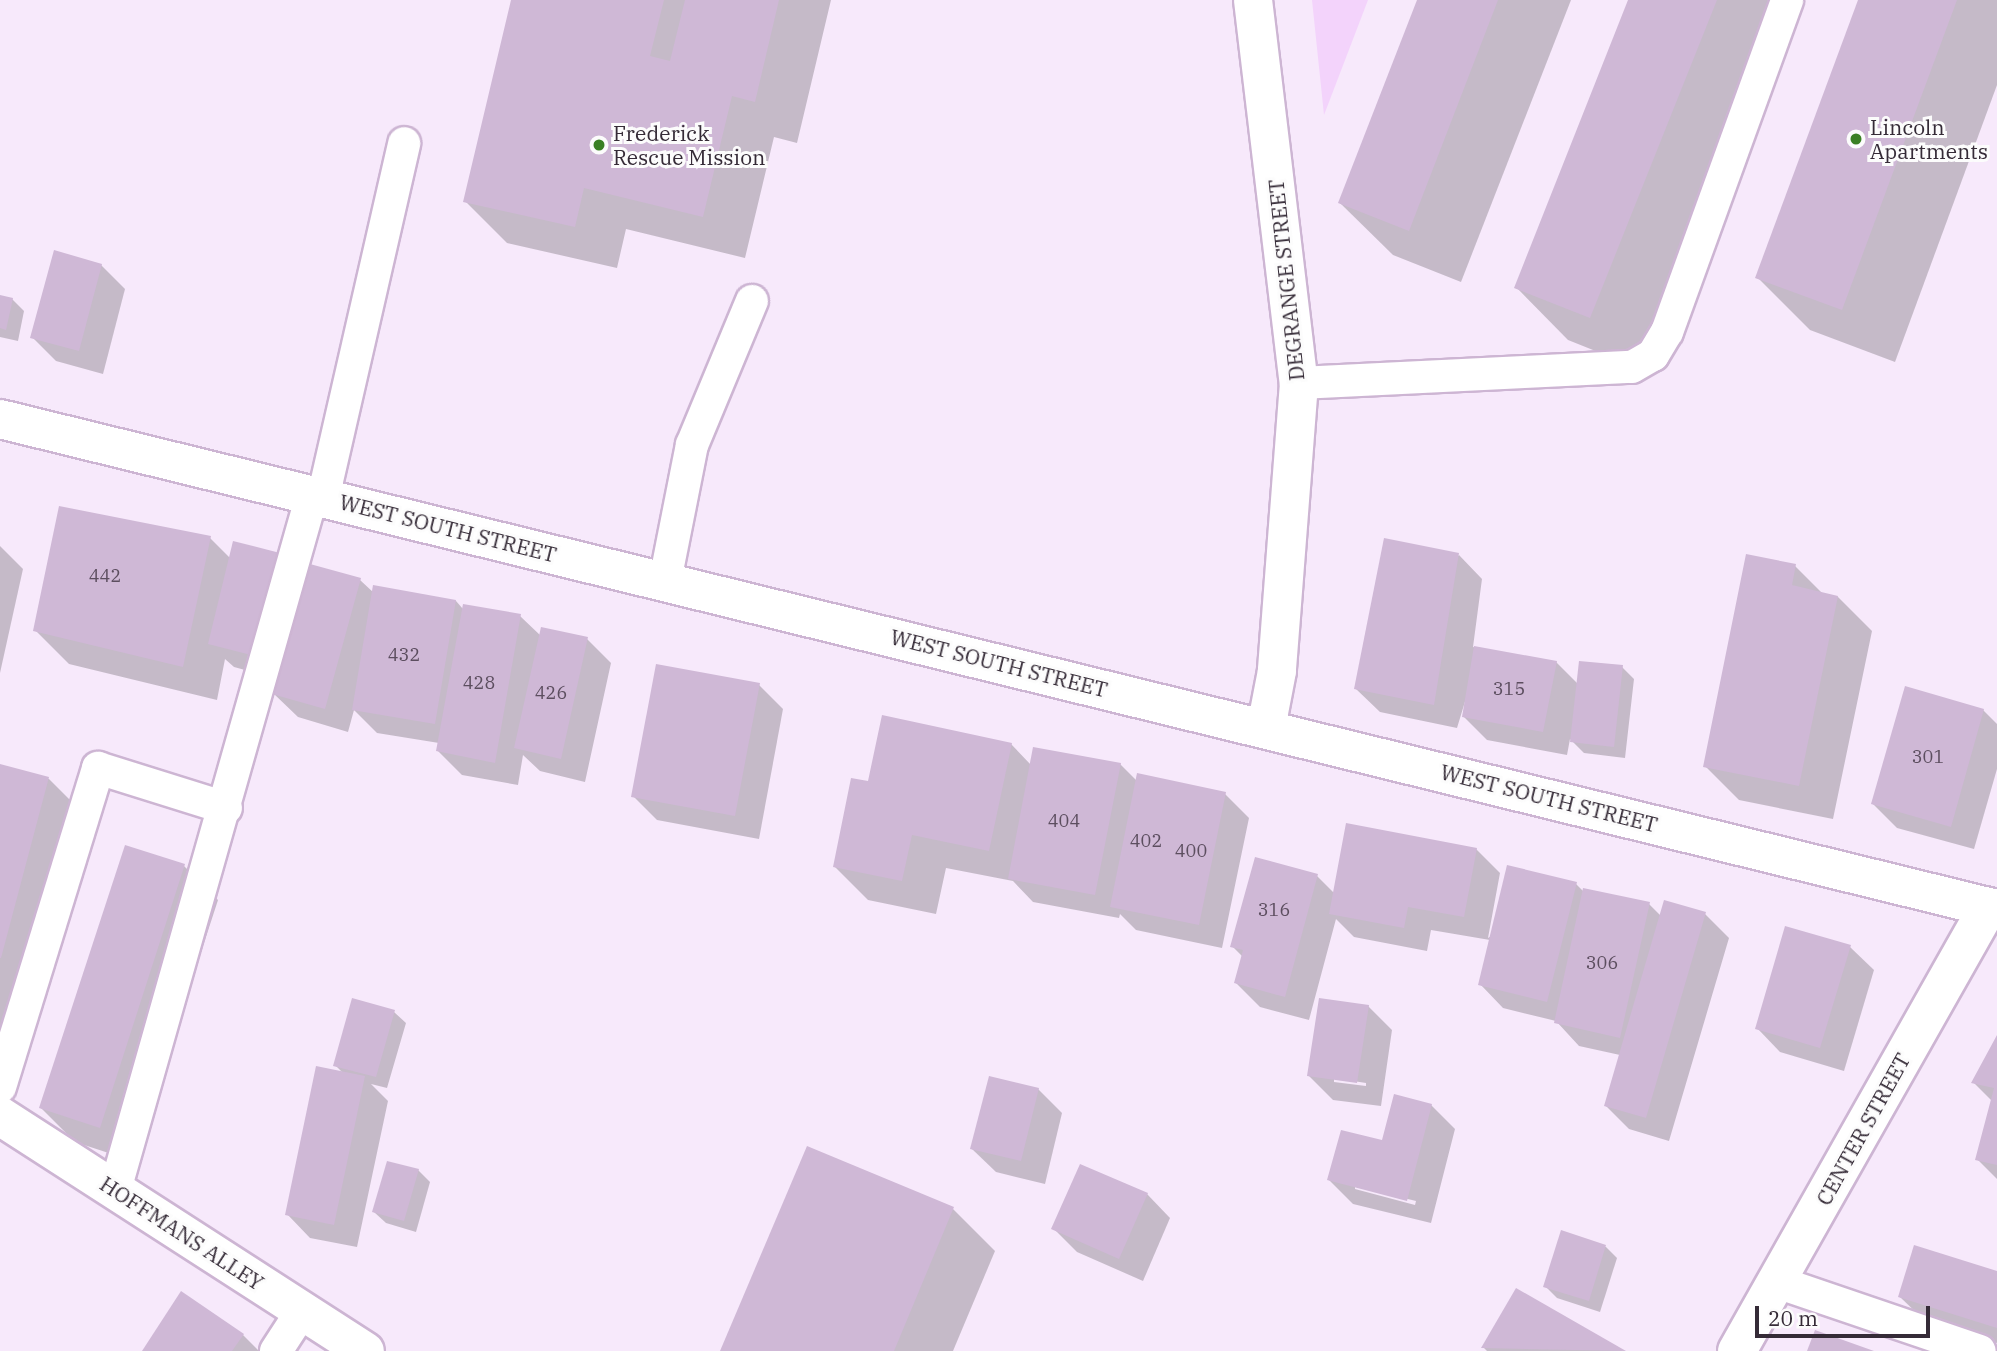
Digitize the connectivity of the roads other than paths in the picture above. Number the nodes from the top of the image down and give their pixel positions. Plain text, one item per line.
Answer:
1 (1254, 0) edge
2 (1787, 0) edge
3 (404, 143) dead end
4 (752, 301) dead end
5 (1299, 383) junction
6 (0, 419) edge
7 (318, 496) junction
8 (664, 581) junction
9 (1266, 728) junction
10 (226, 808) junction
11 (1994, 902) edge
12 (0, 1087) edge
13 (0, 1115) edge
14 (115, 1190) junction
15 (1777, 1282) junction
16 (302, 1311) junction
17 (276, 1351) edge
18 (365, 1351) edge
19 (1737, 1351) edge
20 (1980, 1351) edge

1 - 5 main road, DEGRANGE STREET
2 - 5 lane
3 - 7 lane
4 - 8 lane
5 - 9 main road, DEGRANGE STREET
6 - 7 main road, WEST SOUTH STREET
7 - 8 main road, WEST SOUTH STREET
7 - 10 lane
8 - 9 main road, WEST SOUTH STREET
9 - 11 main road, WEST SOUTH STREET
10 - 12 lane
10 - 14 lane
11 - 15 main road, CENTER STREET
13 - 14 main road, HOFFMANS ALLEY
14 - 16 main road, HOFFMANS ALLEY
15 - 19 main road, CENTER STREET
15 - 20 lane
16 - 17 lane
16 - 18 main road, HOFFMANS ALLEY

